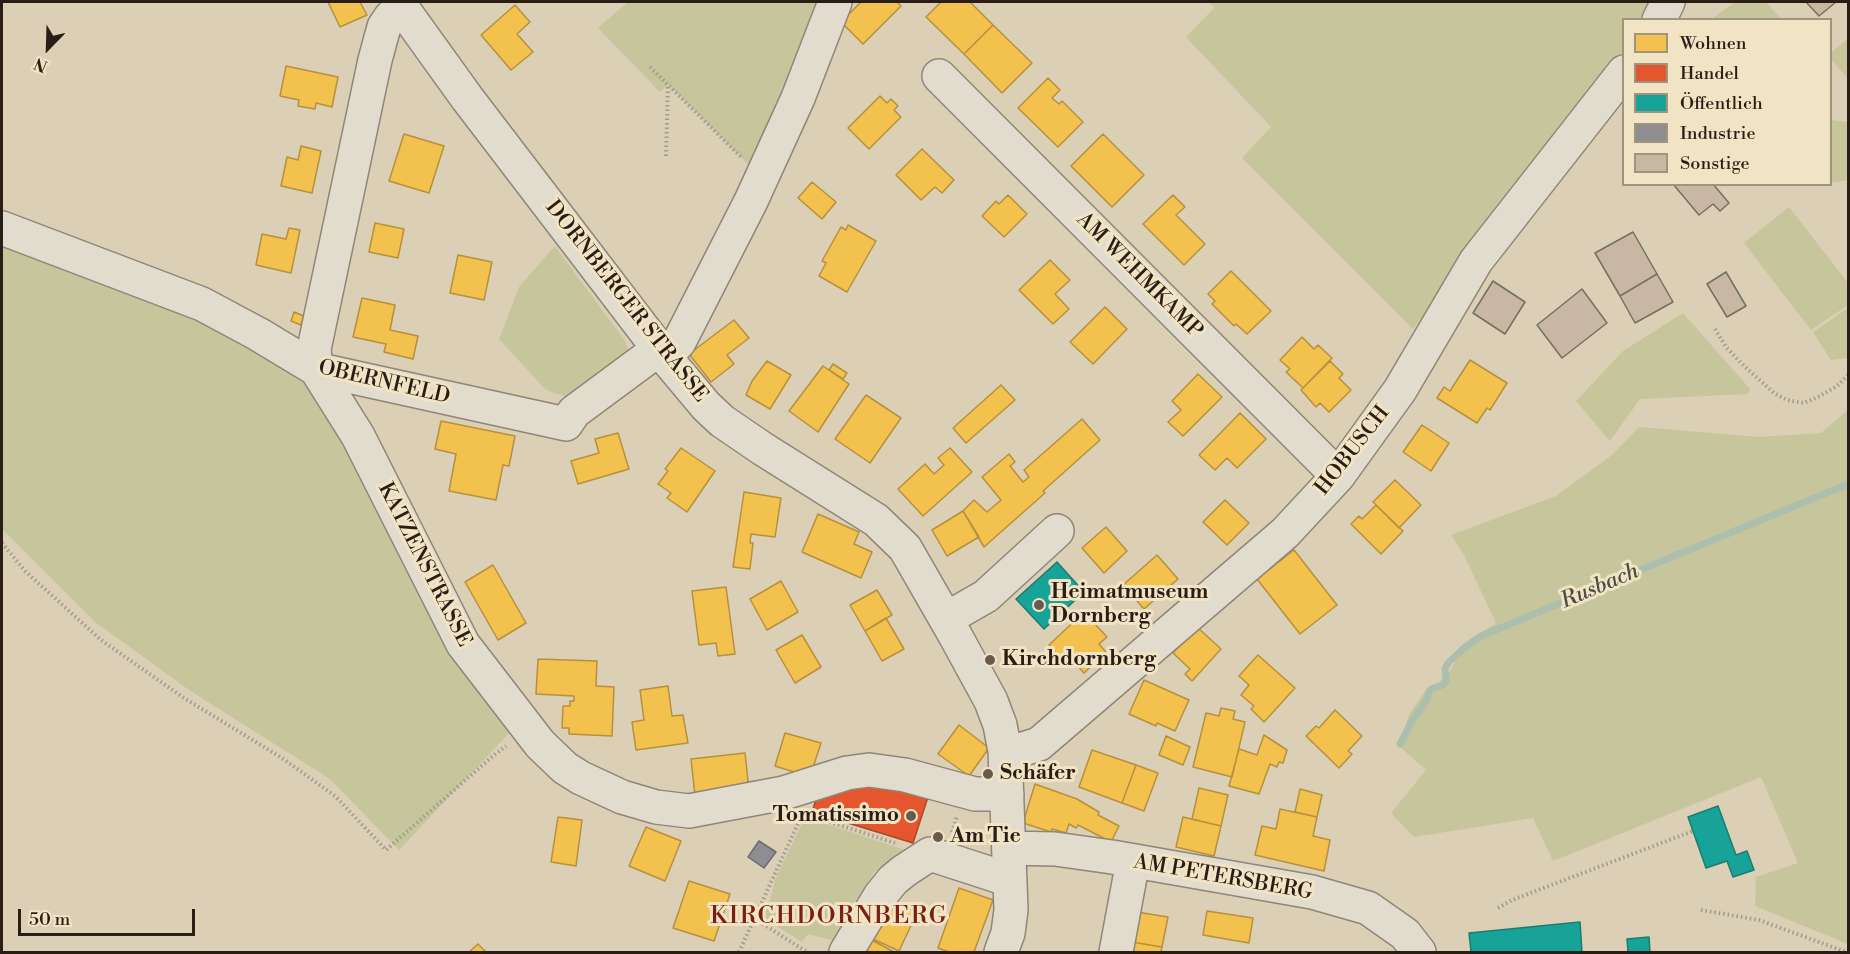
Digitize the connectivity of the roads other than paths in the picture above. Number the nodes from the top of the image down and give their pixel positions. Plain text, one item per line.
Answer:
1 (835, 2) edge
2 (1668, 2) edge
3 (399, 4) edge
4 (1660, 18) edge
5 (1622, 73) edge
6 (939, 76) dead end
7 (2, 228) edge
8 (662, 353) junction
9 (316, 369) junction
10 (1338, 476) junction
11 (1057, 531) dead end
12 (946, 619) junction
13 (1005, 751) junction
14 (1007, 794) junction
15 (1009, 848) junction
16 (1133, 861) junction
17 (1010, 880) junction
18 (846, 952) edge
19 (1001, 952) edge
20 (1116, 952) edge
21 (1419, 952) edge

1 - 8 street
2 - 4 street
3 - 8 street, DORNBERGER STRASSE
3 - 9 street
5 - 10 street, HOBUSCH
6 - 10 street, AM WEHMKAMP
7 - 9 street, OBERNFELD
8 - 9 street, OBERNFELD
8 - 12 street, DORNBERGER STRASSE
9 - 14 street, KATZENSTRASSE
10 - 13 street, HOBUSCH
11 - 12 street
12 - 13 street, DORNBERGER STRASSE
13 - 14 street, DORNBERGER STRASSE
14 - 15 street, DORNBERGER STRASSE
15 - 16 street, AM PETERSBERG
15 - 17 street, DORNBERGER STRASSE
16 - 20 street
16 - 21 street, AM PETERSBERG
17 - 18 street
17 - 19 street, DORNBERGER STRASSE

